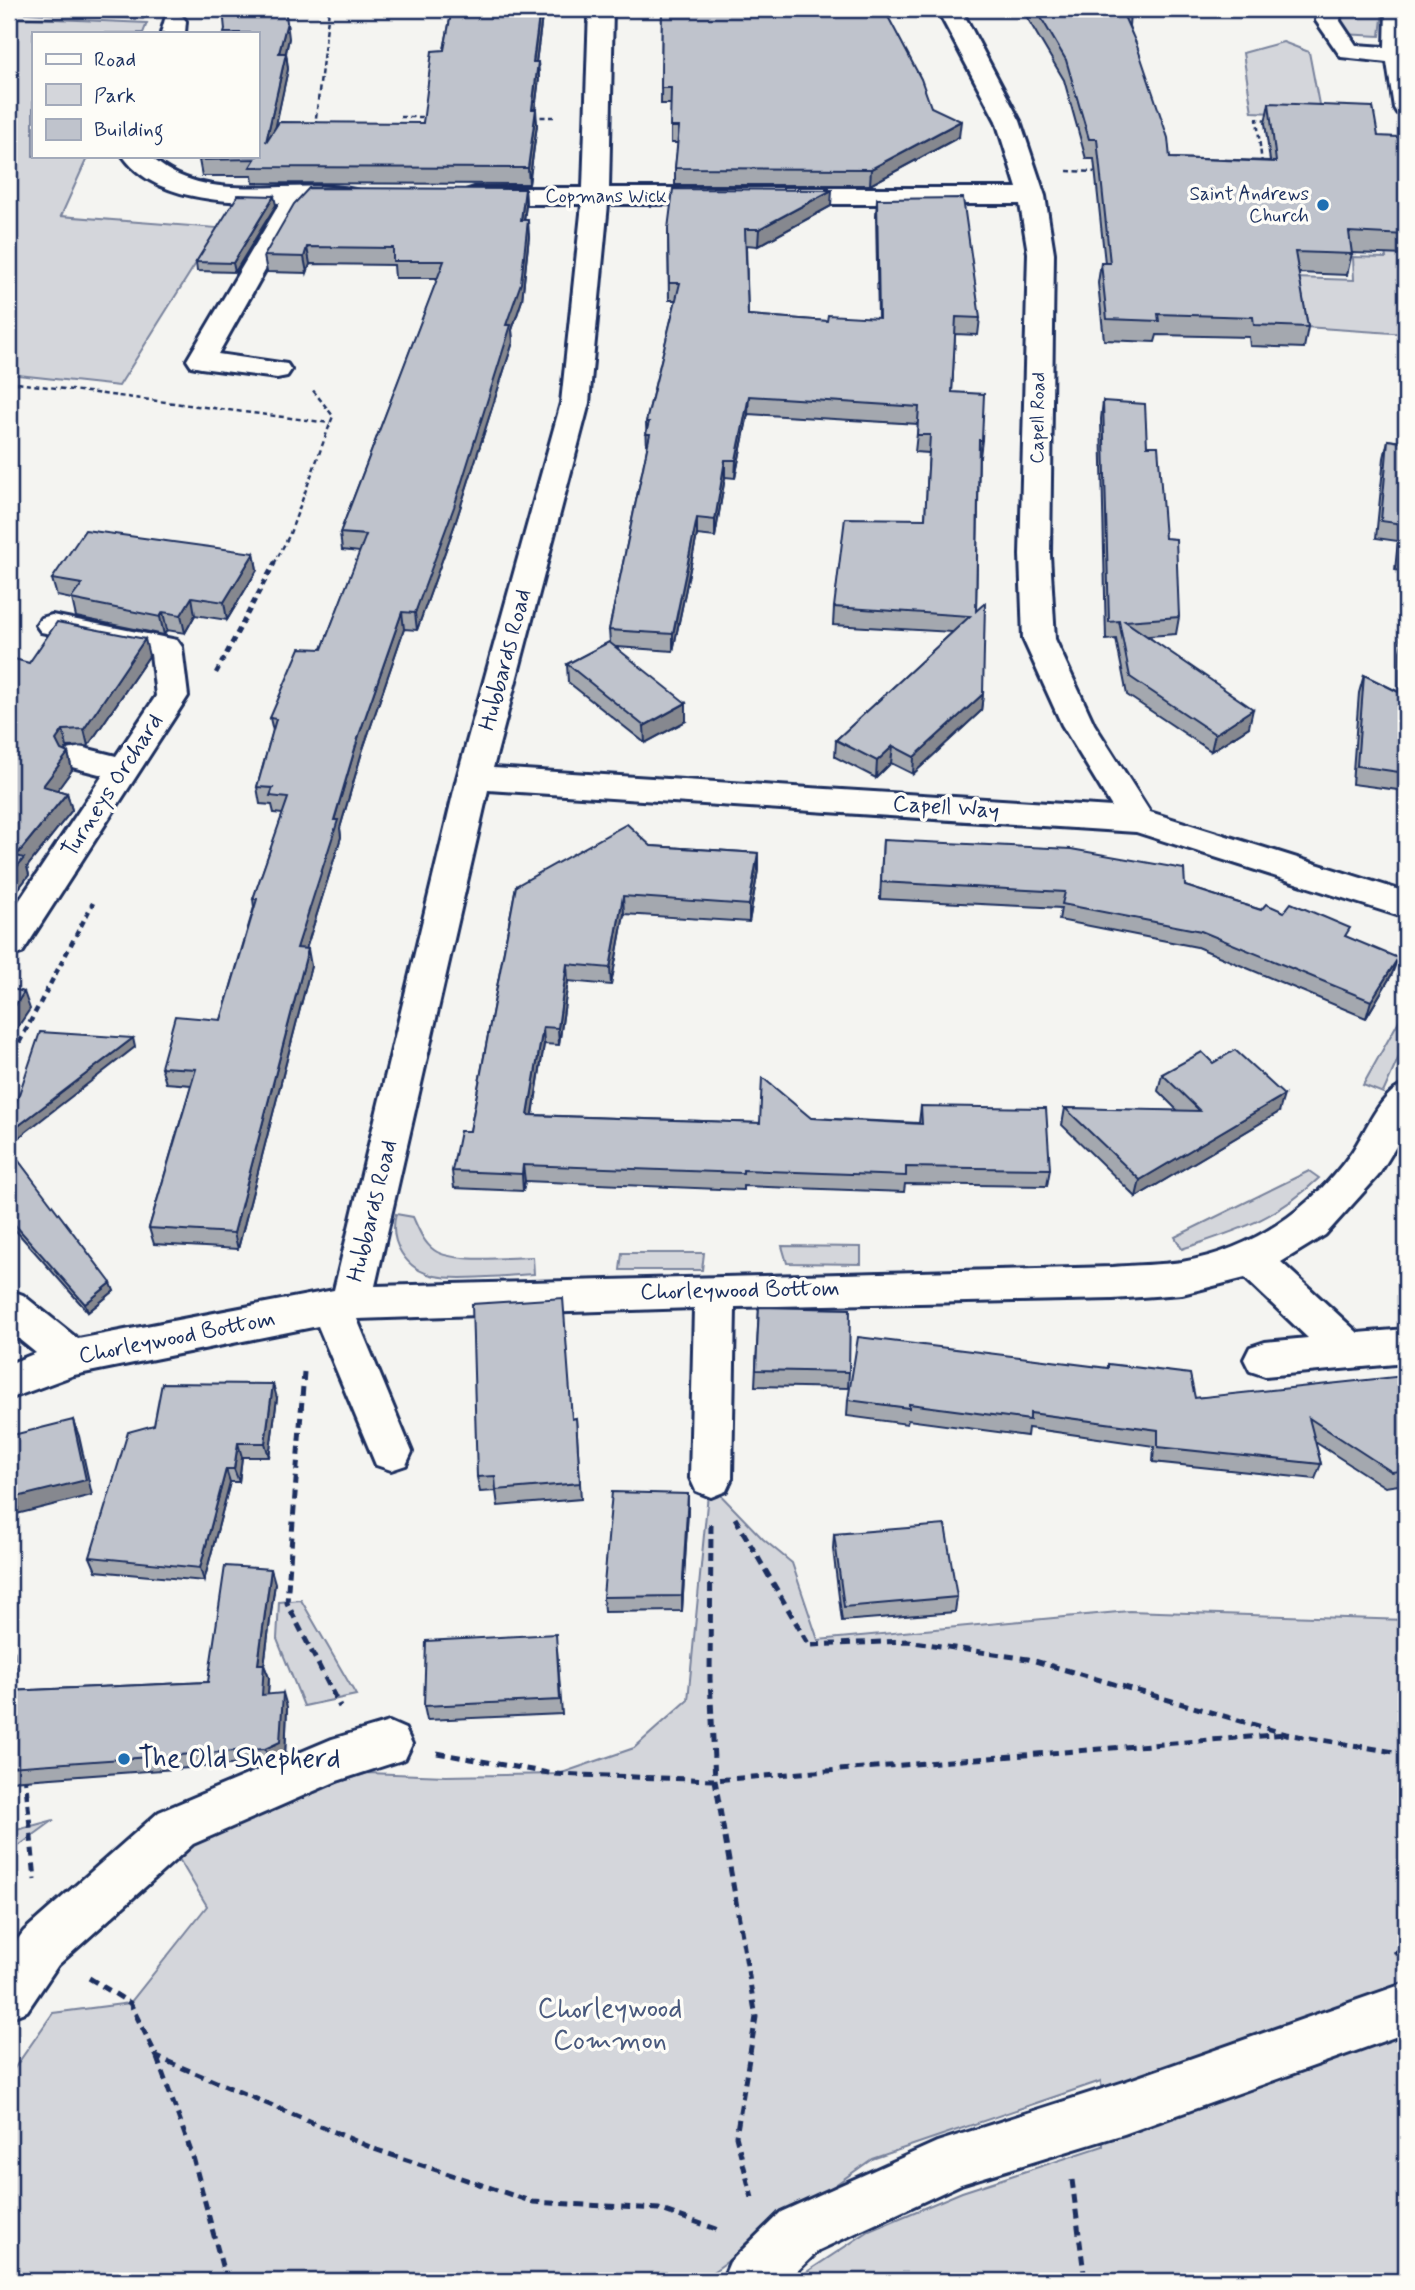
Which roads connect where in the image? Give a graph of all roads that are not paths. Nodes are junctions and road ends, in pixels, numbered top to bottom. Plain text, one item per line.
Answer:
1 (601, 9) edge
2 (949, 9) edge
3 (1329, 9) edge
4 (1398, 9) edge
5 (1398, 55) junction
6 (1406, 108) edge
7 (138, 158) edge
8 (1028, 183) junction
9 (596, 196) junction
10 (300, 197) junction
11 (381, 197) edge
12 (448, 197) edge
13 (277, 370) dead end
14 (52, 625) edge
15 (80, 758) dead end
16 (124, 769) junction
17 (474, 779) junction
18 (1138, 820) junction
19 (1406, 905) edge
20 (9, 944) edge
21 (1406, 1098) edge
22 (1252, 1260) junction
23 (715, 1291) junction
24 (9, 1307) edge
25 (330, 1307) junction
26 (1406, 1346) edge
27 (1349, 1351) junction
28 (71, 1358) junction
29 (1265, 1359) dead end
30 (9, 1382) edge
31 (391, 1452) dead end
32 (711, 1478) road end
33 (389, 1744) road end
34 (9, 1993) edge
35 (1406, 2008) edge
36 (756, 2267) edge

1 - 9 street, Hubbards Road
2 - 8 street, Capell Road
3 - 5 street
4 - 5 street
5 - 6 street
7 - 10 street
8 - 9 street, Copmans Wick
8 - 18 street, Capell Road
9 - 12 street, Copmans Wick
9 - 17 street, Hubbards Road
10 - 11 street
10 - 13 street
14 - 16 street, Turneys Orchard
15 - 16 street
16 - 20 street, Turneys Orchard
17 - 18 street, Capell Way
17 - 25 street, Hubbards Road
18 - 19 street, Capell Way
21 - 22 street, Chorleywood Bottom
22 - 23 street, Chorleywood Bottom
22 - 27 street
23 - 25 street, Chorleywood Bottom
23 - 32 street
24 - 28 street
25 - 28 street, Chorleywood Bottom
25 - 31 street
26 - 27 street
27 - 29 street
28 - 30 street, Chorleywood Bottom
33 - 34 street
35 - 36 street

